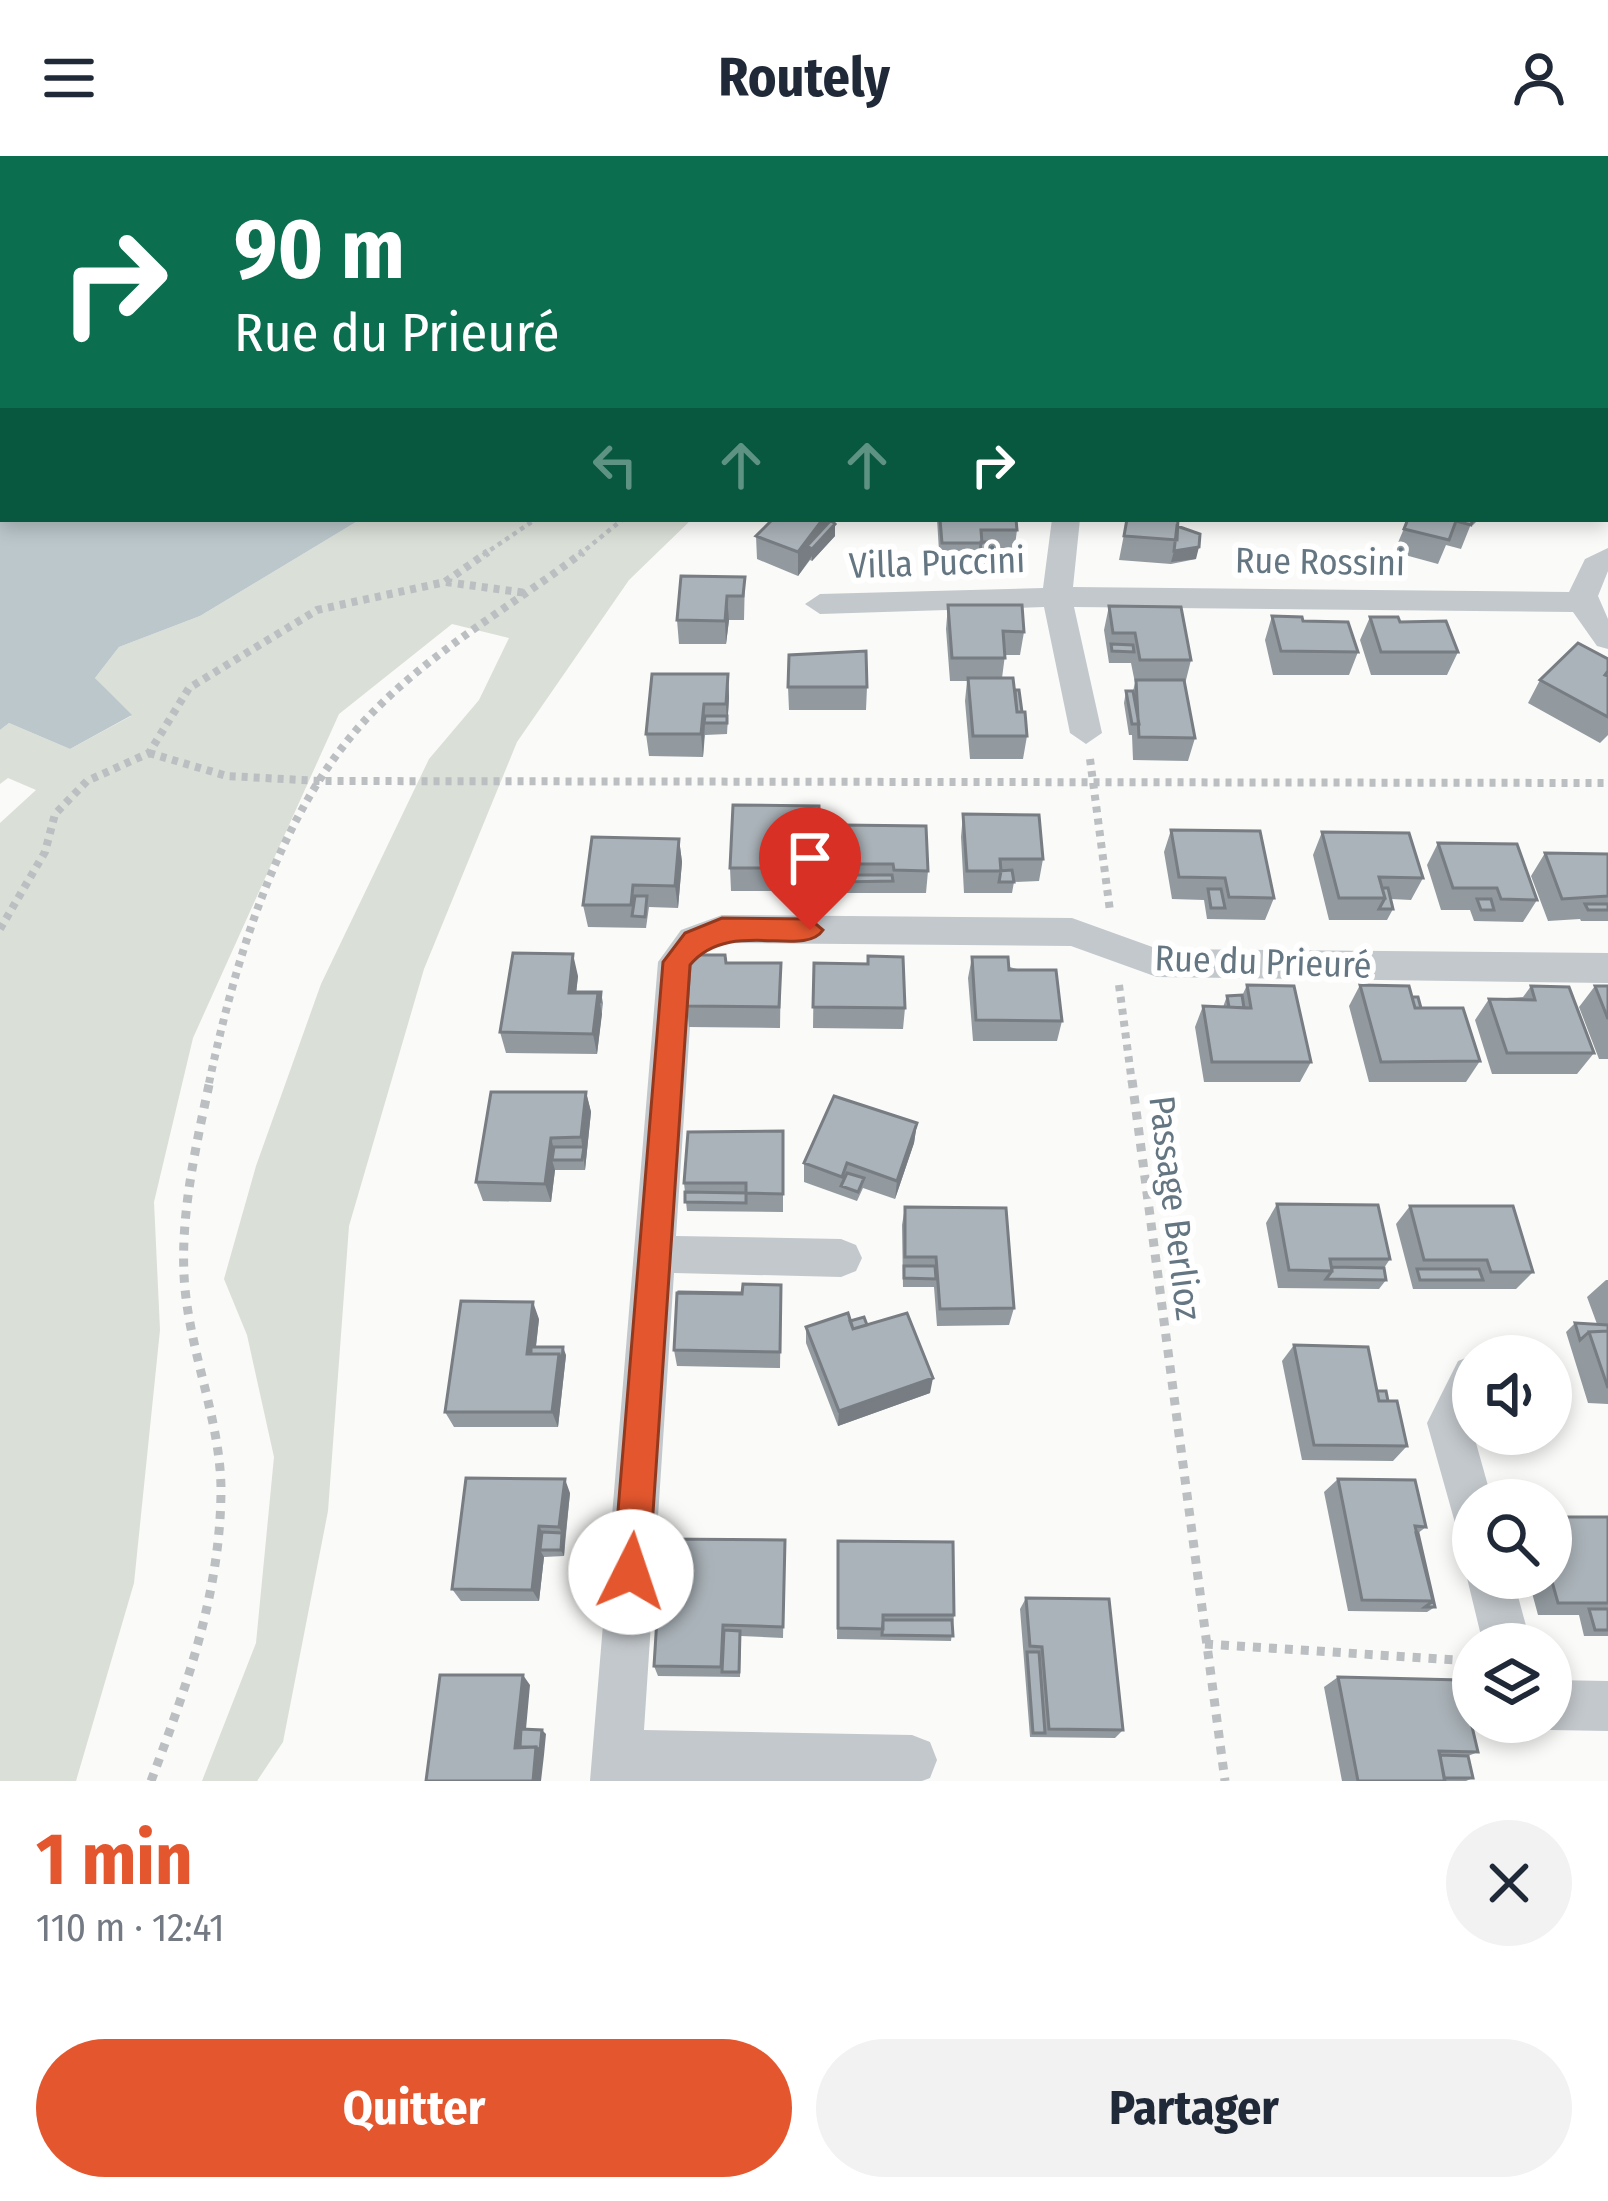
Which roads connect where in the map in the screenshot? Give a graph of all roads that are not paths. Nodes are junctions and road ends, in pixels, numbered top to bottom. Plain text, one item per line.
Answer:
1 (1066, 522) edge
2 (1608, 557) edge
3 (1057, 597) junction
4 (1582, 602) junction
5 (820, 604) dead end
6 (1608, 638) edge
7 (1086, 733) dead end
8 (1608, 968) edge
9 (654, 1255) junction
10 (841, 1258) dead end
11 (1572, 1705) edge
12 (1608, 1706) edge
13 (912, 1760) dead end
14 (616, 1767) edge

1 - 3 street
2 - 4 street
3 - 4 street, Rue Rossini
3 - 5 street, Villa Puccini
3 - 7 street
4 - 6 street
8 - 9 street, Rue du Prieuré
9 - 10 street
9 - 14 street, Rue du Prieuré
11 - 12 street
13 - 14 street

